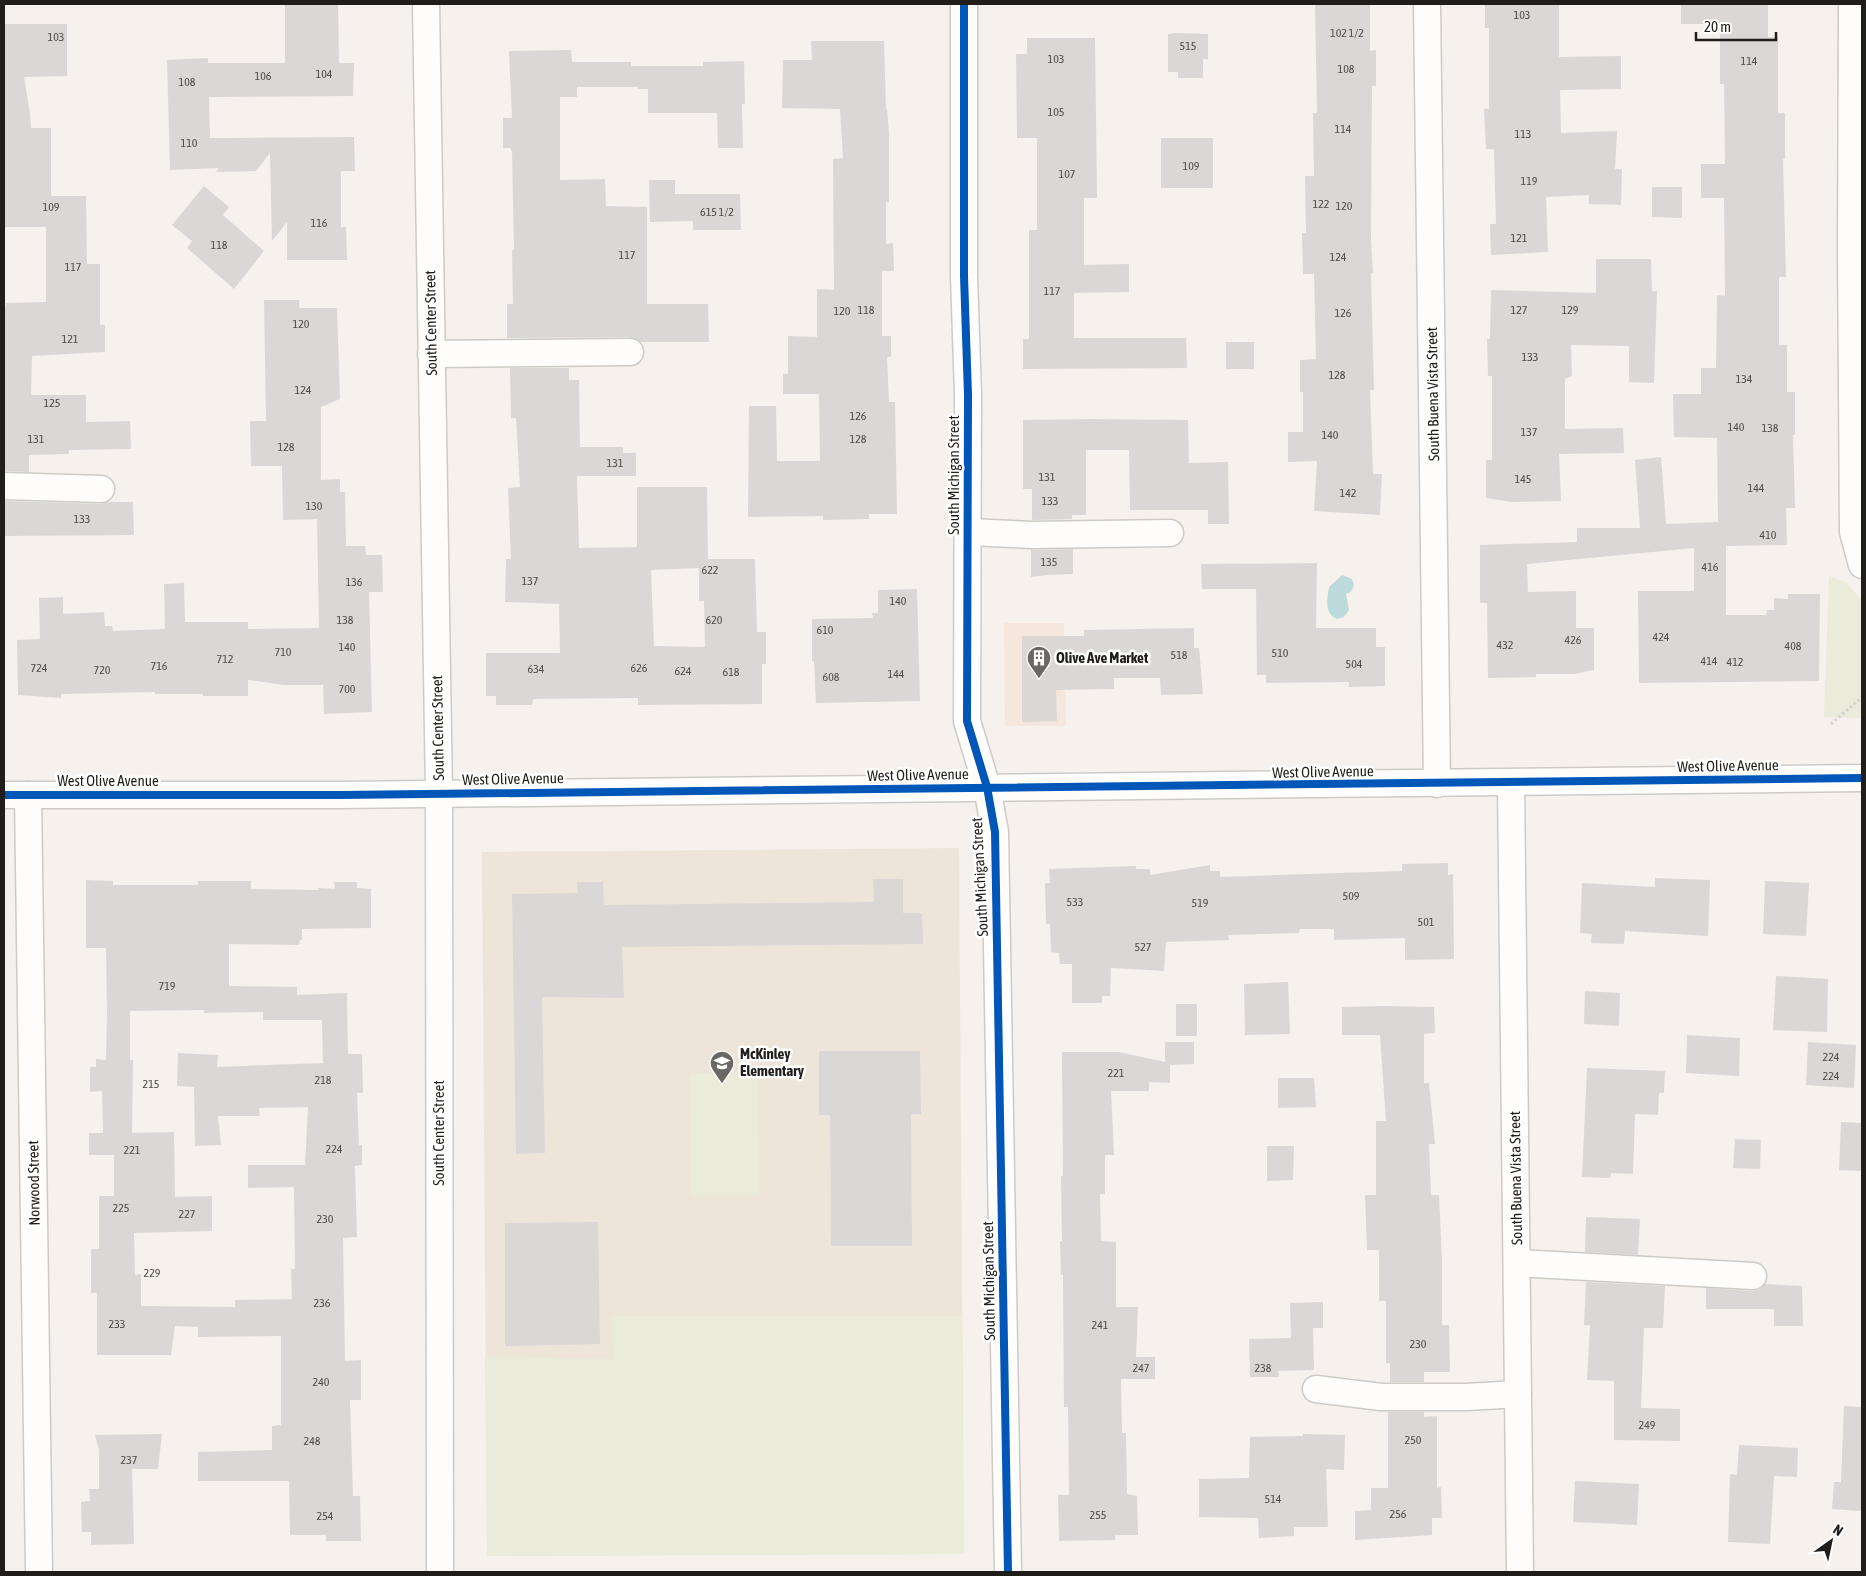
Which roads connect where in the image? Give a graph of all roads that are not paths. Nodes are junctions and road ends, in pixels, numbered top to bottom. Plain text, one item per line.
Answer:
1 (426, 4) edge
2 (964, 4) edge
3 (1427, 4) edge
4 (1852, 4) edge
5 (1857, 30) edge
6 (630, 352) dead end
7 (431, 354) junction
8 (4, 486) edge
9 (101, 489) dead end
10 (968, 532) junction
11 (1170, 533) dead end
12 (1862, 565) edge
13 (1862, 778) edge
14 (1511, 783) junction
15 (1437, 784) junction
16 (987, 787) junction
17 (439, 794) junction
18 (16, 795) edge
19 (1517, 1263) junction
20 (1753, 1276) dead end
21 (1316, 1389) dead end
22 (1518, 1394) junction
23 (40, 1572) edge
24 (440, 1572) edge
25 (1008, 1572) edge
26 (1520, 1572) edge

1 - 7 street, South Center Street
2 - 10 street, South Michigan Street
3 - 15 street, South Buena Vista Street
4 - 5 street
5 - 12 street
6 - 7 street
7 - 17 street, South Center Street
8 - 9 street
10 - 11 street
10 - 16 street, South Michigan Street
13 - 14 street, West Olive Avenue
14 - 15 street, West Olive Avenue
14 - 19 street, South Buena Vista Street
15 - 16 street, West Olive Avenue
16 - 17 street, West Olive Avenue
16 - 25 street, South Michigan Street
17 - 18 street, West Olive Avenue
17 - 24 street, South Center Street
18 - 23 street, Norwood Street
19 - 20 street
19 - 22 street, South Buena Vista Street
21 - 22 street
22 - 26 street, South Buena Vista Street

